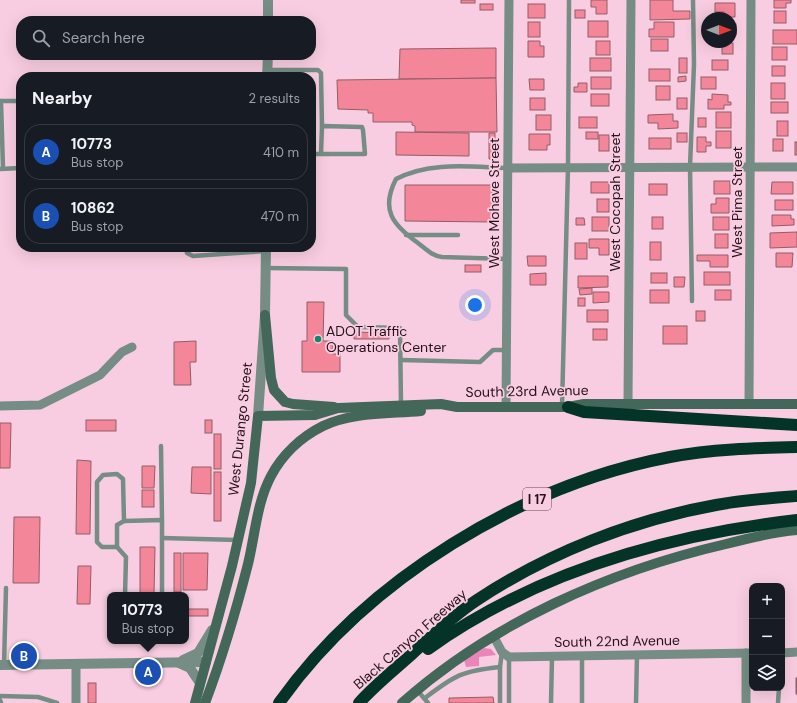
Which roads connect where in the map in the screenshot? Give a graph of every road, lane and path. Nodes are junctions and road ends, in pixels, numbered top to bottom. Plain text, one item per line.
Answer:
1 (268, 0) edge
2 (509, 0) edge
3 (569, 0) edge
4 (631, 0) edge
5 (693, 0) edge
6 (752, 0) edge
7 (268, 16) edge
8 (268, 60) edge
9 (267, 72) edge
10 (284, 72) edge
11 (1, 101) edge
12 (16, 101) edge
13 (322, 126) junction
14 (316, 154) edge
15 (321, 154) junction
16 (568, 167) junction
17 (690, 167) junction
18 (751, 167) junction
19 (797, 167) edge
20 (16, 168) edge
21 (508, 168) junction
22 (630, 168) junction
23 (2, 169) edge
24 (406, 234) junction
25 (458, 234) dead end
26 (187, 252) edge
27 (234, 252) edge
28 (266, 252) edge
29 (507, 259) junction
30 (266, 268) junction
31 (692, 301) dead end
32 (265, 315) junction
33 (132, 347) dead end
34 (506, 350) junction
35 (401, 360) junction
36 (628, 403) junction
37 (749, 404) junction
38 (797, 404) edge
39 (0, 406) edge
40 (401, 406) junction
41 (506, 406) junction
42 (457, 407) junction
43 (565, 407) junction
44 (338, 408) junction
45 (258, 416) junction
46 (797, 425) edge
47 (160, 446) dead end
48 (797, 447) edge
49 (797, 496) edge
50 (162, 520) junction
51 (797, 520) edge
52 (124, 521) junction
53 (797, 530) edge
54 (162, 538) junction
55 (238, 540) junction
56 (117, 547) junction
57 (6, 588) dead end
58 (125, 592) edge
59 (162, 592) edge
60 (3, 610) edge
61 (217, 619) junction
62 (494, 637) junction
63 (785, 652) edge
64 (797, 652) edge
65 (749, 653) edge
66 (506, 654) junction
67 (637, 655) junction
68 (582, 656) junction
69 (552, 657) junction
70 (177, 662) junction
71 (206, 662) junction
72 (76, 664) junction
73 (2, 665) edge
74 (500, 667) junction
75 (443, 670) junction
76 (451, 678) junction
77 (200, 683) junction
78 (373, 688) junction
79 (417, 690) junction
80 (779, 691) edge
81 (0, 696) edge
82 (0, 700) edge
83 (426, 701) edge
84 (2, 703) edge
85 (56, 703) edge
86 (76, 703) edge
87 (195, 703) edge
88 (205, 703) edge
89 (279, 703) edge
90 (358, 703) edge
91 (402, 703) edge
92 (500, 703) edge
93 (509, 703) edge
94 (552, 703) edge
95 (582, 703) edge
96 (636, 703) edge
97 (746, 703) edge
98 (778, 703) edge

1 - 7 street
2 - 21 street, West Mohave Street
3 - 16 lane
4 - 22 street, West Cocopah Street
5 - 17 lane
6 - 18 street, West Pima Street
8 - 9 street
10 - 13 lane
11 - 12 lane
11 - 23 lane
13 - 15 lane
13 - 15 lane
14 - 15 lane
16 - 21 street
16 - 22 street
16 - 43 lane
17 - 18 street
17 - 22 street
17 - 31 lane
18 - 19 street
18 - 37 street, West Pima Street
20 - 23 lane
21 - 24 lane
21 - 29 street, West Mohave Street
22 - 36 street, West Cocopah Street
24 - 25 lane
24 - 29 lane
26 - 27 lane
28 - 30 street, West Durango Street
29 - 34 street, West Mohave Street
30 - 32 street, West Durango Street
30 - 35 lane
32 - 44 main road
32 - 45 street, West Durango Street
33 - 39 street
34 - 35 lane
34 - 41 street, West Mohave Street
35 - 40 lane
36 - 37 main road, South 23rd Avenue
36 - 43 main road, South 23rd Avenue
37 - 38 main road, South 23rd Avenue
40 - 42 main road, South 23rd Avenue
40 - 44 main road, South 23rd Avenue
41 - 42 main road, South 23rd Avenue
41 - 43 main road, South 23rd Avenue
42 - 88 main road
43 - 46 highway
44 - 45 main road, South 23rd Avenue
45 - 55 main road, West Durango Street
47 - 50 lane
48 - 89 highway, I 17
49 - 78 highway, Black Canyon Freeway
50 - 52 lane
50 - 54 lane
51 - 78 highway
52 - 56 lane
52 - 56 lane
53 - 62 main road
54 - 55 lane
54 - 59 lane
55 - 61 main road, West Durango Street
56 - 58 lane
57 - 60 lane
60 - 73 lane
61 - 70 street
61 - 71 main road, West Durango Street
62 - 66 street
62 - 75 main road
63 - 64 street
65 - 67 street, South 22nd Avenue
65 - 97 street
66 - 69 street, South 22nd Avenue
66 - 74 lane
66 - 93 lane
67 - 68 street, South 22nd Avenue
67 - 96 lane
68 - 69 street, South 22nd Avenue
68 - 95 lane
69 - 94 lane
70 - 71 street
70 - 72 street
70 - 77 street
71 - 77 main road, West Durango Street
72 - 73 street
72 - 86 street
74 - 76 lane
74 - 92 lane
75 - 76 lane
75 - 79 main road
76 - 83 lane
77 - 87 main road, West Durango Street
78 - 90 highway, Black Canyon Freeway
79 - 83 lane
79 - 91 main road
80 - 98 lane
81 - 85 lane
82 - 84 lane

